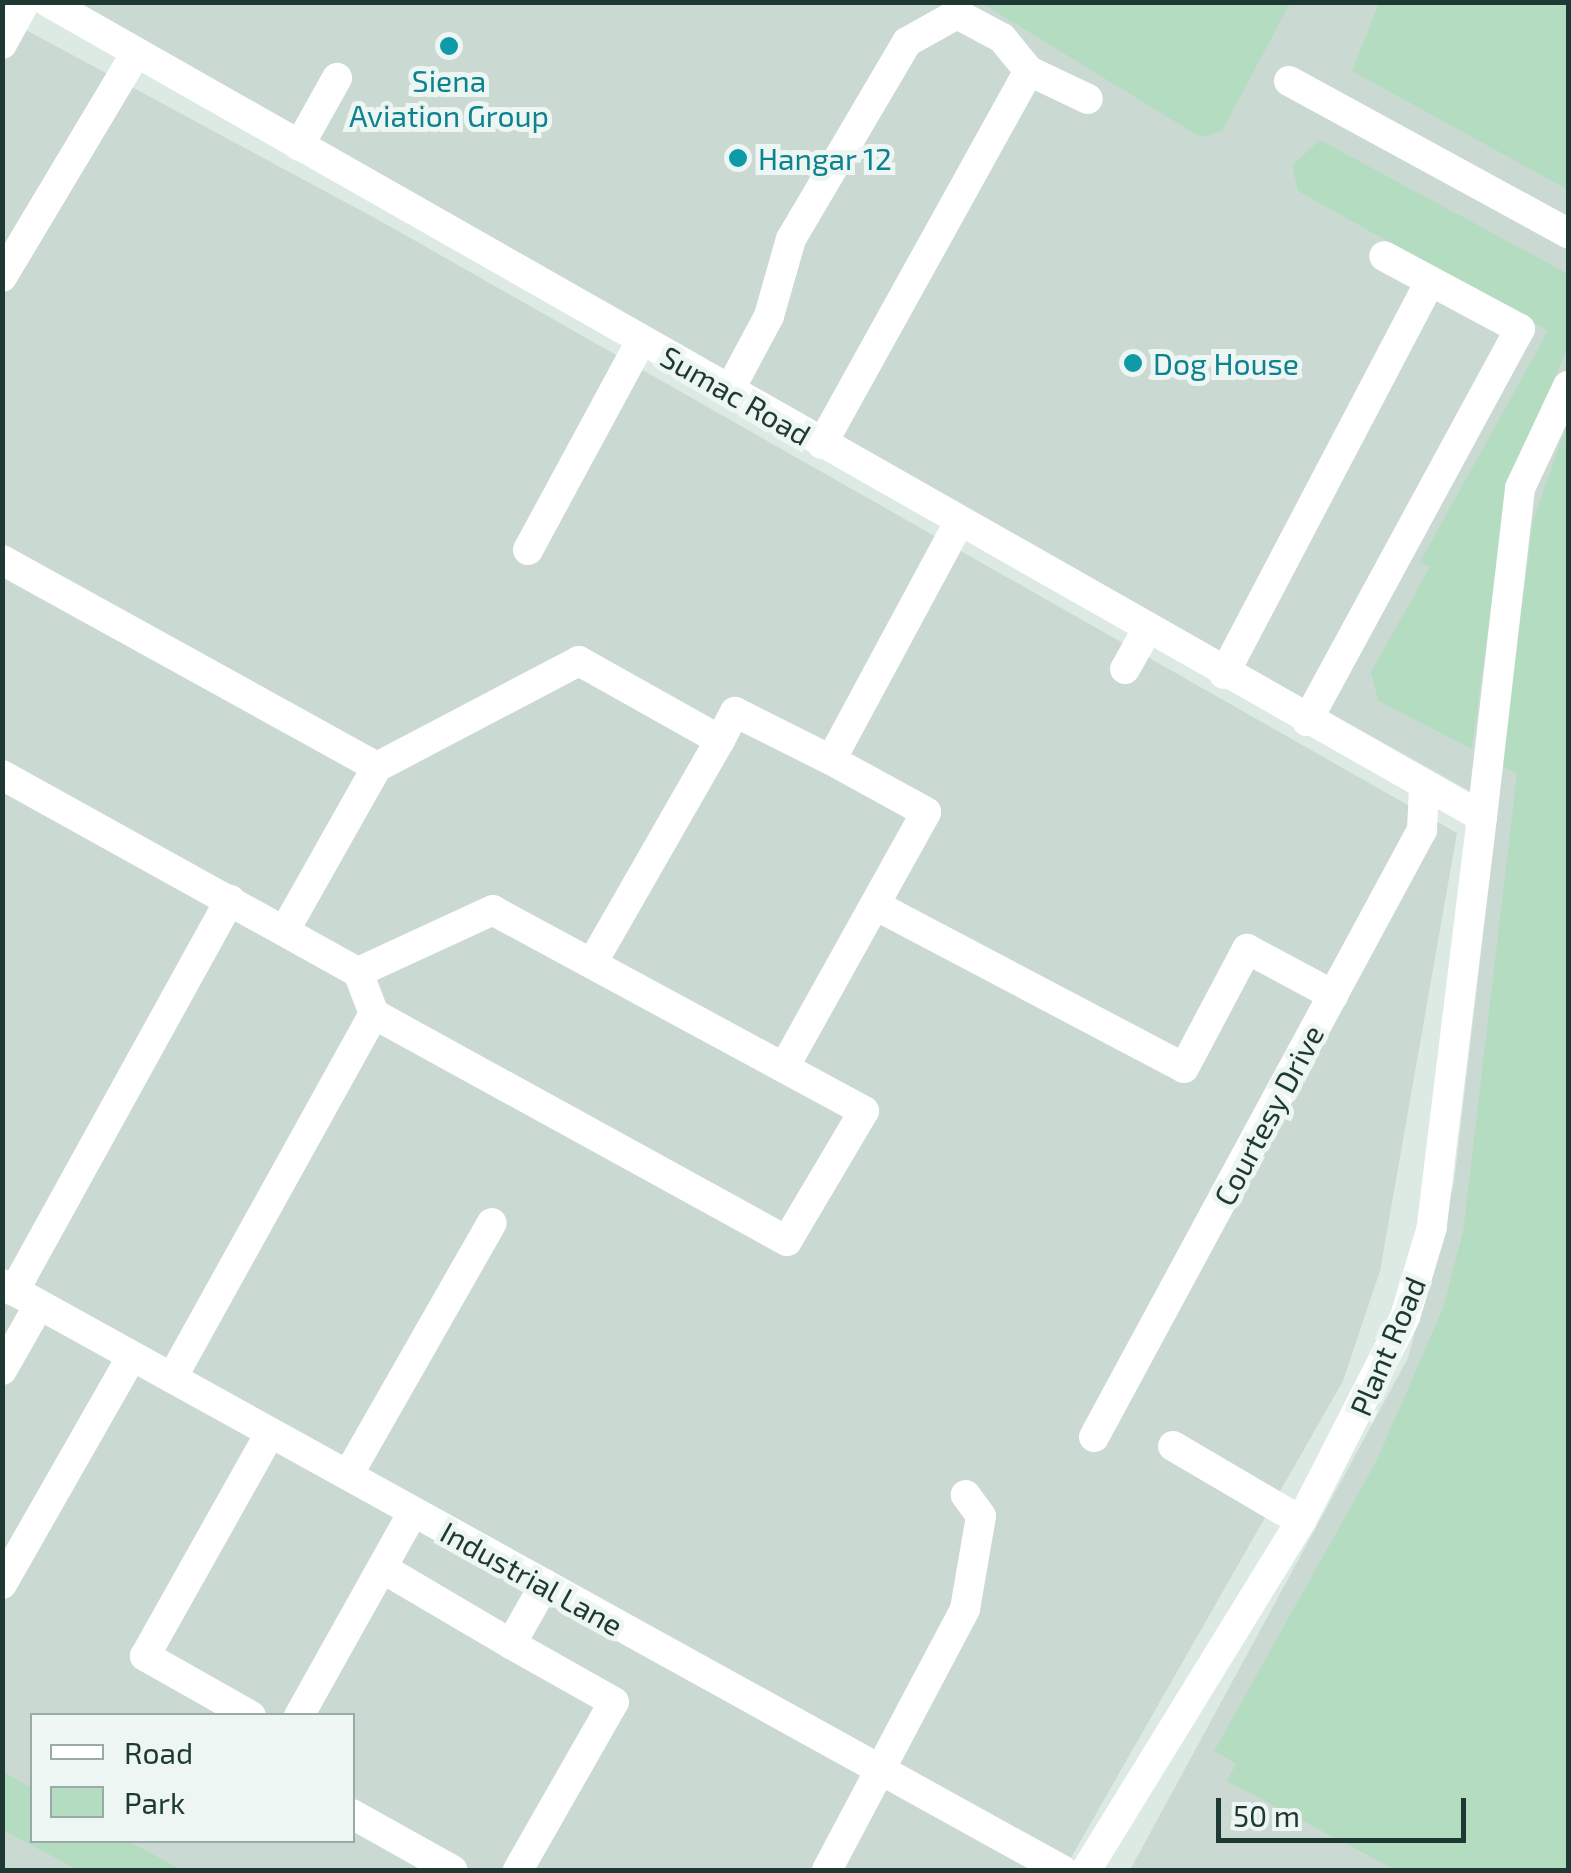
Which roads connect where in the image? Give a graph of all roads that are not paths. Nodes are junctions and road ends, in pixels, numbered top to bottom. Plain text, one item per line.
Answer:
1 (25, 2) edge
2 (48, 2) edge
3 (2, 44) edge
4 (136, 53) junction
5 (1029, 71) junction
6 (337, 78) dead end
7 (1289, 81) dead end
8 (1088, 100) dead end
9 (299, 146) junction
10 (1568, 233) edge
11 (1384, 256) dead end
12 (2, 277) edge
13 (1430, 282) junction
14 (641, 341) junction
15 (1568, 386) edge
16 (729, 391) junction
17 (822, 444) junction
18 (959, 522) junction
19 (528, 550) dead end
20 (2, 560) edge
21 (1147, 630) junction
22 (1126, 669) dead end
23 (1224, 674) junction
24 (1308, 722) junction
25 (720, 740) junction
26 (831, 760) junction
27 (376, 767) junction
28 (2, 775) edge
29 (1424, 788) junction
30 (1482, 817) junction
31 (230, 900) junction
32 (875, 905) junction
33 (285, 930) junction
34 (594, 960) junction
35 (358, 972) junction
36 (1333, 995) junction
37 (374, 1014) junction
38 (786, 1064) junction
39 (492, 1223) dead end
40 (19, 1293) edge
41 (132, 1356) junction
42 (2, 1370) edge
43 (172, 1378) junction
44 (270, 1432) junction
45 (1094, 1437) dead end
46 (1173, 1446) dead end
47 (348, 1475) junction
48 (966, 1495) dead end
49 (413, 1512) junction
50 (1301, 1521) junction
51 (382, 1568) junction
52 (2, 1584) edge
53 (545, 1584) junction
54 (511, 1644) junction
55 (246, 1713) edge
56 (301, 1713) edge
57 (882, 1771) junction
58 (355, 1816) edge
59 (452, 1870) edge
60 (518, 1870) edge
61 (827, 1870) edge
62 (1062, 1870) edge
63 (1086, 1870) edge

1 - 3 street
2 - 4 street, Sumac Road
4 - 9 street, Sumac Road
4 - 12 street
5 - 8 street
5 - 16 street
5 - 17 street
6 - 9 street
7 - 10 street
9 - 14 street, Sumac Road
11 - 13 street
13 - 23 street
13 - 24 street
14 - 16 street, Sumac Road
14 - 19 street
15 - 30 street, Plant Road
16 - 17 street, Sumac Road
17 - 18 street, Sumac Road
18 - 21 street, Sumac Road
18 - 26 street
20 - 27 street
21 - 22 street
21 - 23 street, Sumac Road
23 - 24 street, Sumac Road
24 - 29 street, Sumac Road
25 - 26 street
25 - 27 street
25 - 34 street
26 - 32 street
27 - 33 street
28 - 31 street
29 - 30 street
29 - 36 street, Courtesy Drive
30 - 50 street, Plant Road
31 - 33 street
31 - 40 street
32 - 36 street
32 - 38 street
33 - 35 street
34 - 35 street
34 - 38 street
35 - 37 street
36 - 45 street, Courtesy Drive
37 - 38 street
37 - 43 street
39 - 47 street
40 - 41 street, Industrial Lane
40 - 42 street
41 - 43 street, Industrial Lane
41 - 52 street
43 - 44 street, Industrial Lane
44 - 47 street, Industrial Lane
44 - 55 street
46 - 50 street
47 - 49 street, Industrial Lane
48 - 57 street
49 - 51 street
49 - 53 street, Industrial Lane
50 - 63 street, Plant Road
51 - 54 street
51 - 56 street
53 - 54 street
53 - 57 street, Industrial Lane
54 - 60 street
57 - 61 street
57 - 62 street, Industrial Lane
58 - 59 street

